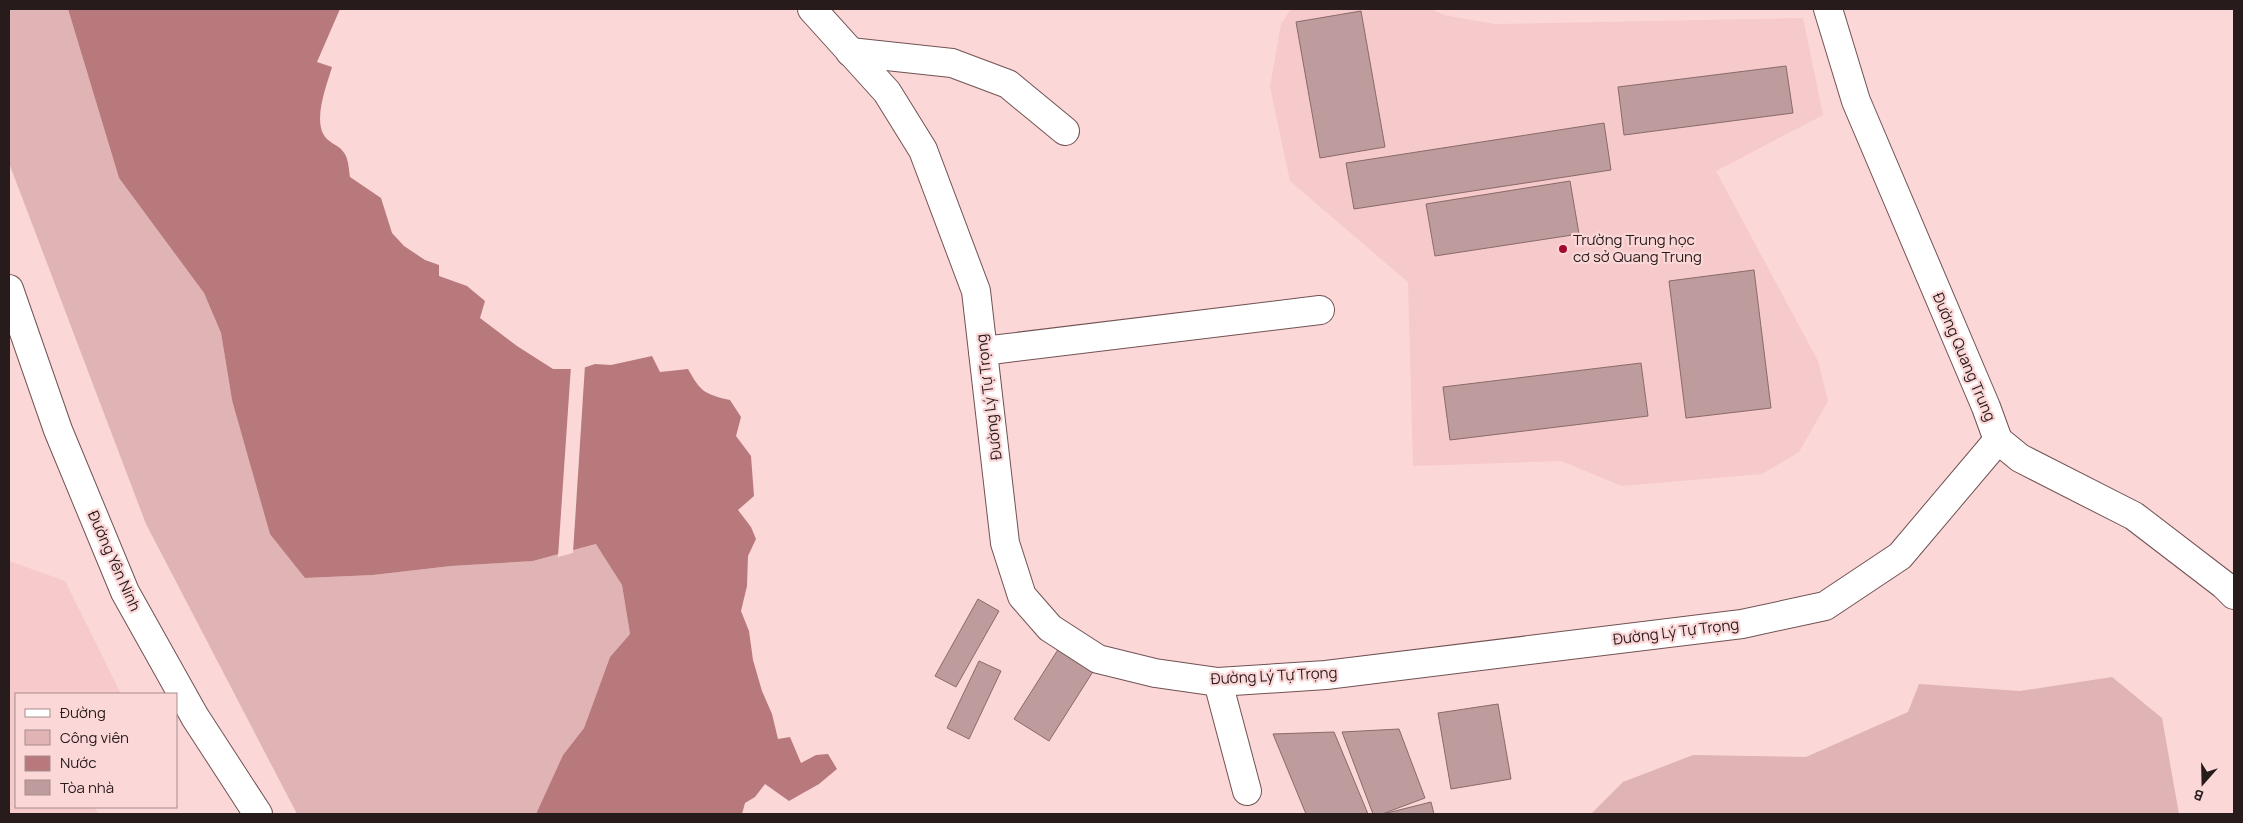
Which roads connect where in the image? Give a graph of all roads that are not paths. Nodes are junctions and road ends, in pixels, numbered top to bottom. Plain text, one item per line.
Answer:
1 (812, 9) edge
2 (1828, 9) edge
3 (850, 52) junction
4 (1065, 131) dead end
5 (9, 289) edge
6 (1320, 310) dead end
7 (983, 351) junction
8 (1998, 440) junction
9 (2231, 584) edge
10 (1218, 682) junction
11 (1247, 791) dead end
12 (258, 814) edge

1 - 3 street, Đường Lý Tự Trọng
2 - 8 street, Đường Quang Trung
3 - 4 street
3 - 7 street, Đường Lý Tự Trọng
5 - 12 street, Đường Yên Ninh
6 - 7 street
7 - 10 street, Đường Lý Tự Trọng
8 - 9 street, Đường Quang Trung
8 - 10 street, Đường Lý Tự Trọng
10 - 11 street

